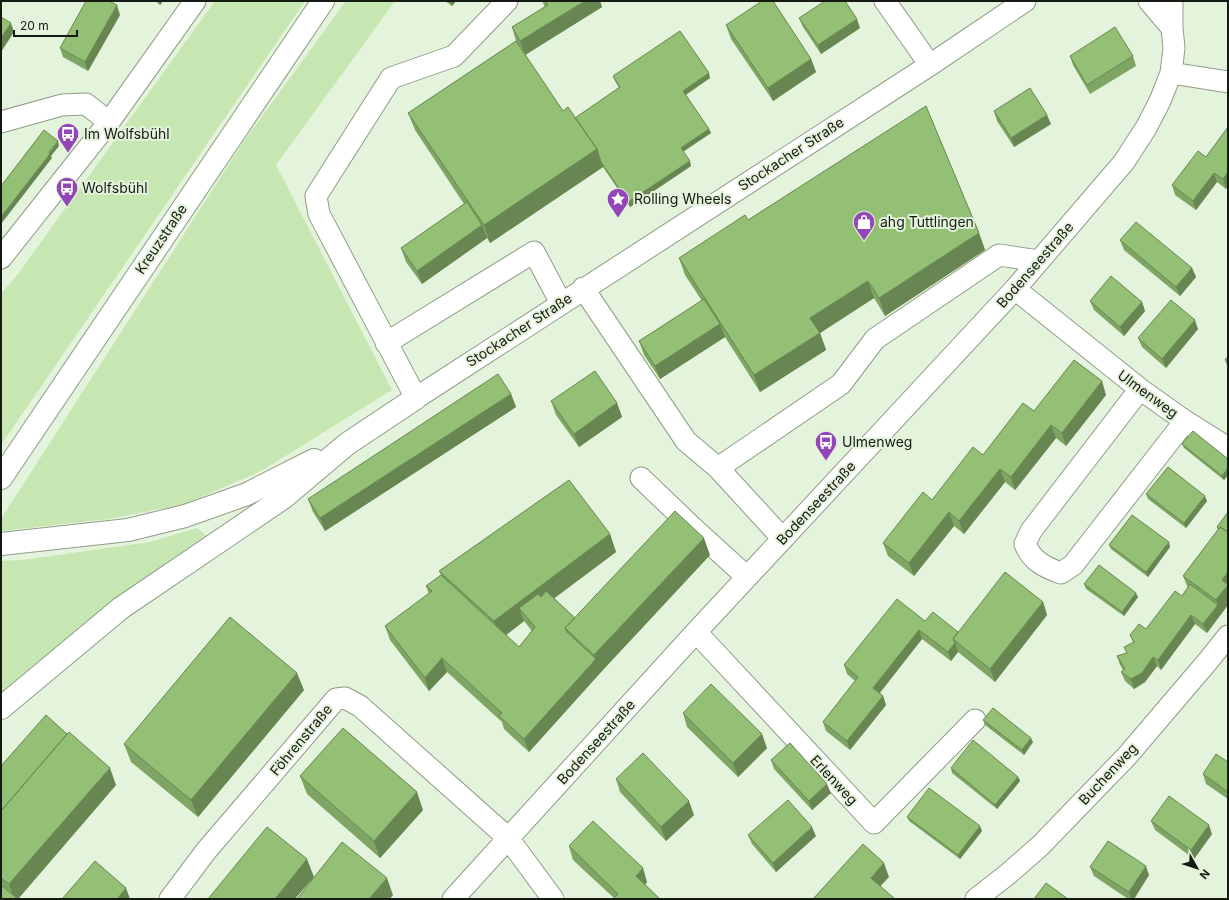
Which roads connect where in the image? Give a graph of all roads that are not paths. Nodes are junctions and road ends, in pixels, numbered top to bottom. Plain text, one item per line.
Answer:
1 (195, 1) edge
2 (323, 1) edge
3 (507, 1) edge
4 (885, 1) edge
5 (1025, 1) edge
6 (1149, 1) edge
7 (1172, 1) edge
8 (1172, 28) junction
9 (930, 65) junction
10 (1171, 73) junction
11 (1228, 82) edge
12 (1, 122) edge
13 (109, 122) junction
14 (1, 258) edge
15 (1039, 261) junction
16 (583, 288) junction
17 (1015, 290) junction
18 (561, 303) junction
19 (386, 343) junction
20 (1140, 390) junction
21 (416, 398) junction
22 (1185, 421) junction
23 (347, 444) junction
24 (1228, 448) edge
25 (718, 468) junction
26 (3, 475) edge
27 (641, 478) dead end
28 (782, 539) junction
29 (1, 544) edge
30 (747, 577) junction
31 (696, 632) junction
32 (1228, 636) edge
33 (1, 708) edge
34 (975, 720) dead end
35 (508, 838) junction
36 (170, 899) edge
37 (452, 899) edge
38 (553, 899) edge
39 (976, 899) edge

1 - 13 street
2 - 26 main road, Kreuzstraße
3 - 19 street
4 - 9 street
5 - 9 street, Stockacher Straße
6 - 8 street
7 - 8 street, Bodenseestraße
8 - 10 street, Bodenseestraße
9 - 16 street, Stockacher Straße
10 - 11 street
10 - 15 street, Bodenseestraße
12 - 13 street
13 - 14 street
15 - 17 street, Bodenseestraße
15 - 25 street
16 - 18 street, Stockacher Straße
16 - 25 street
17 - 20 street, Ulmenweg
17 - 28 street, Bodenseestraße
18 - 19 street
18 - 21 street, Stockacher Straße
19 - 21 street
20 - 22 street, Ulmenweg
20 - 22 street
21 - 23 main road
22 - 24 street, Ulmenweg
23 - 29 main road
23 - 33 main road
25 - 28 street
27 - 30 street
28 - 30 street, Bodenseestraße
30 - 31 street, Bodenseestraße
31 - 34 street, Erlenweg
31 - 35 street, Bodenseestraße
32 - 39 street, Buchenweg
35 - 36 street, Föhrenstraße
35 - 37 street, Bodenseestraße
35 - 38 street, Föhrenstraße

